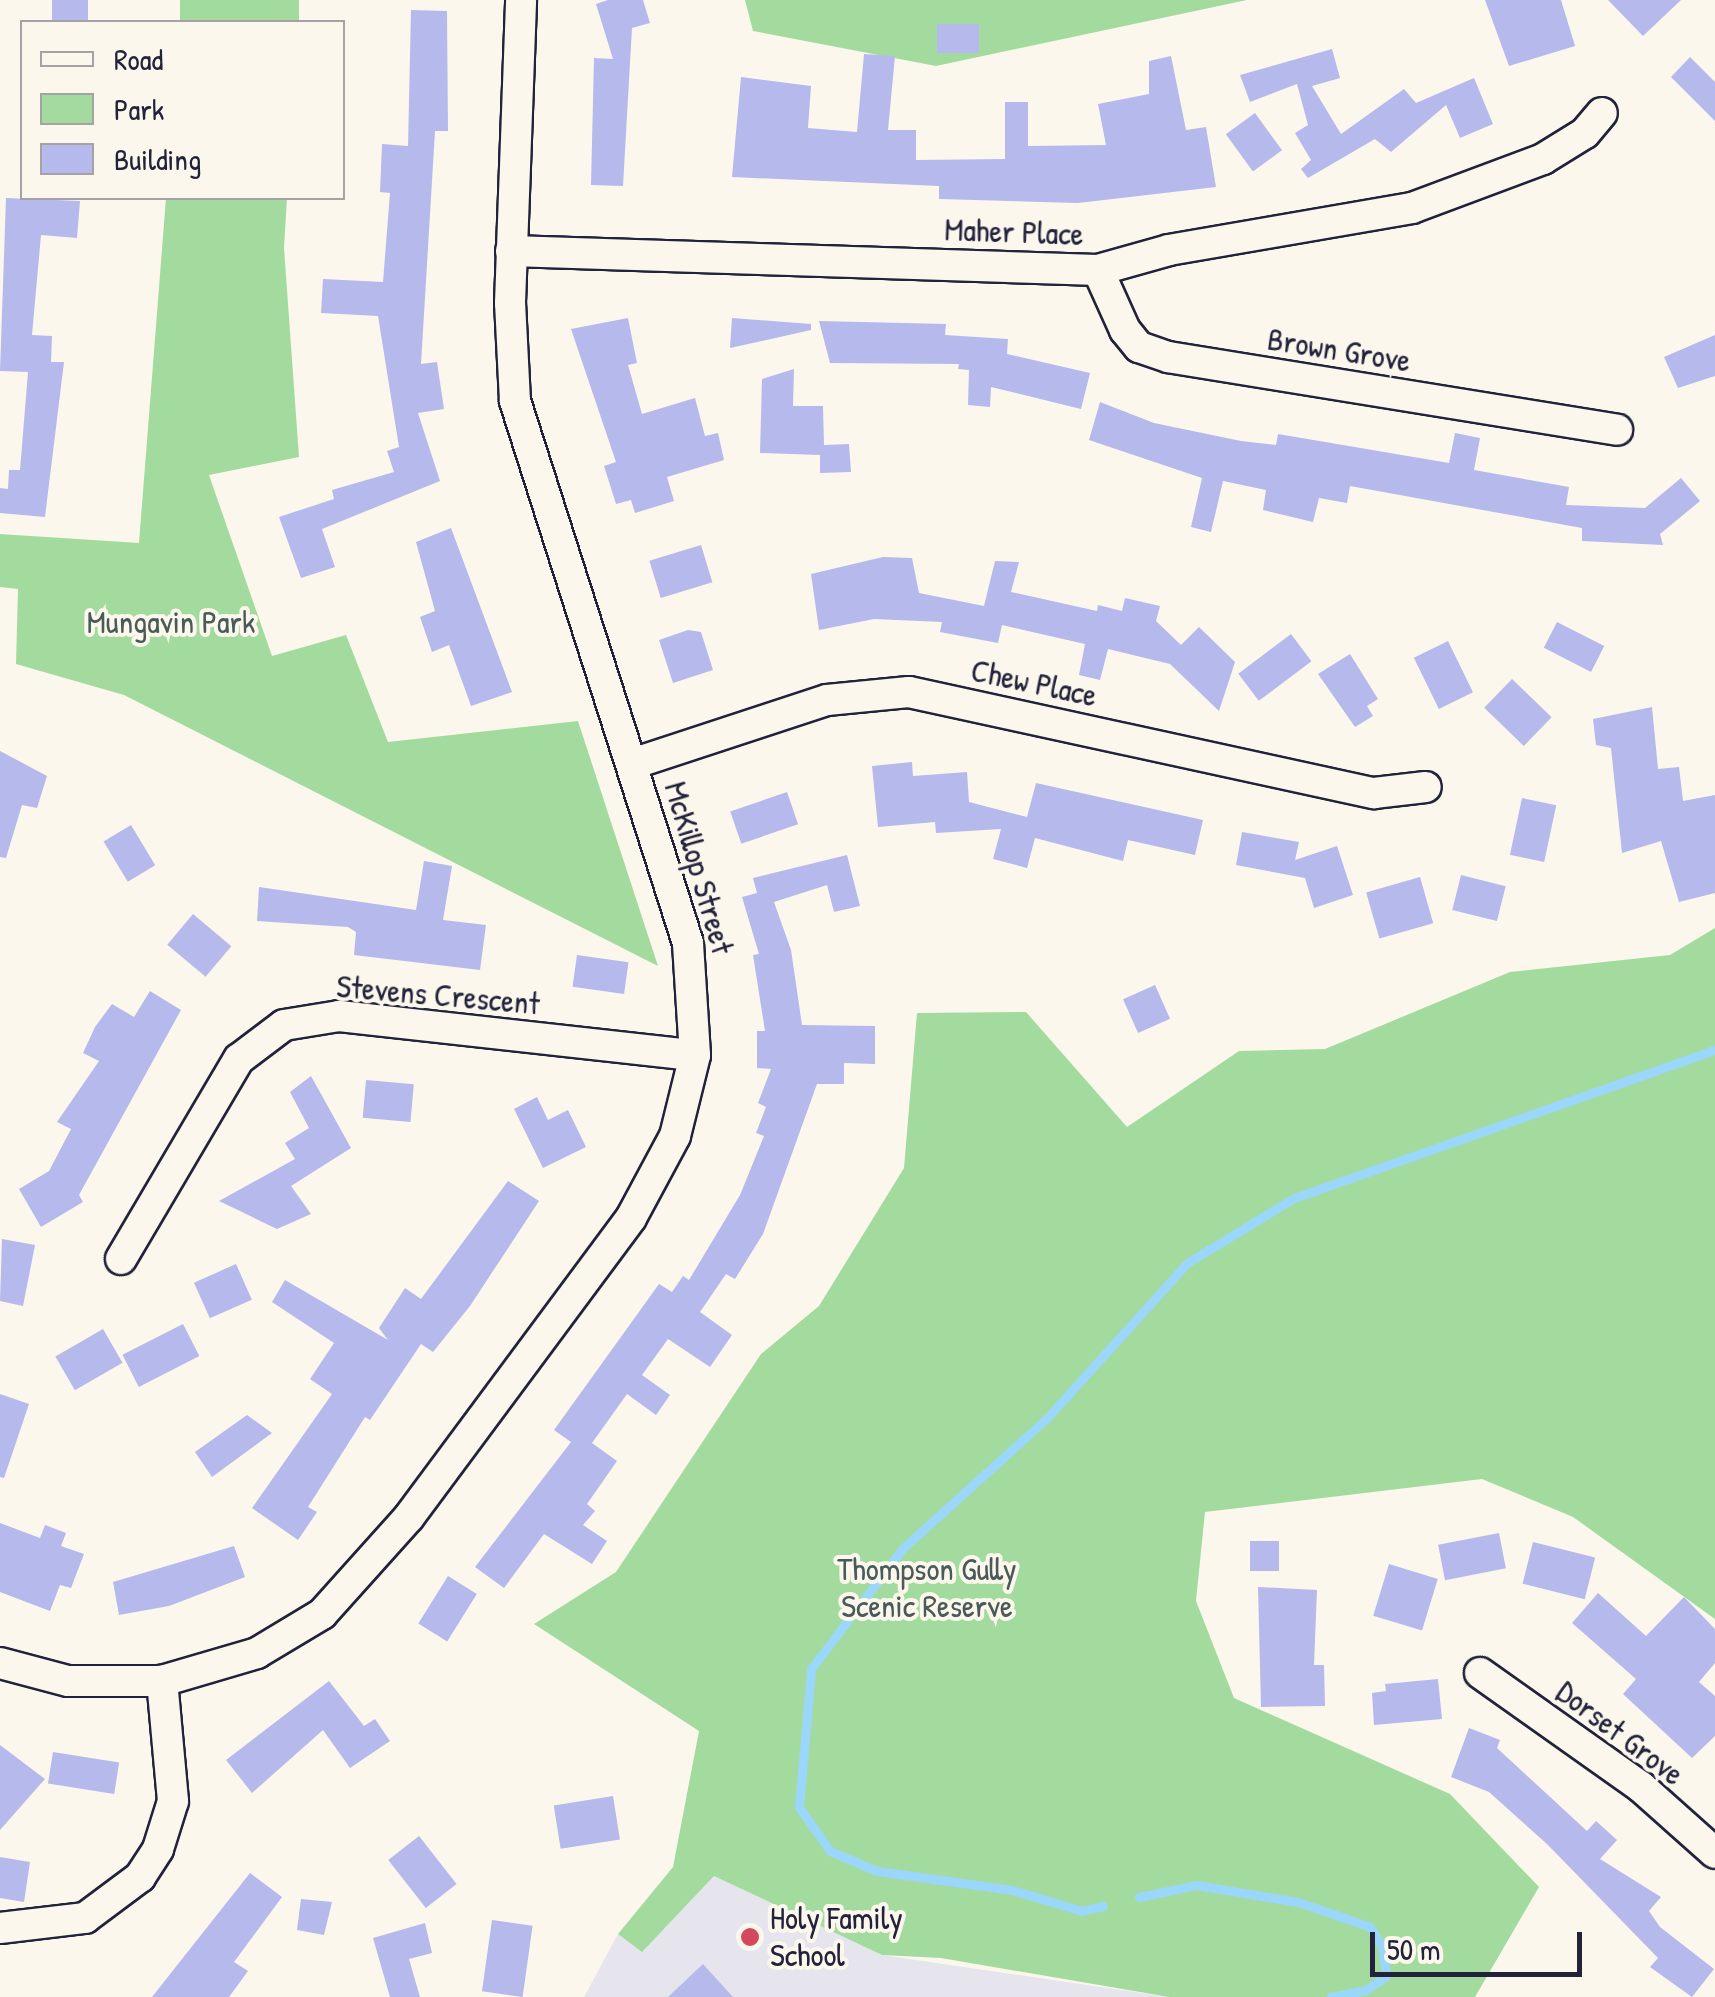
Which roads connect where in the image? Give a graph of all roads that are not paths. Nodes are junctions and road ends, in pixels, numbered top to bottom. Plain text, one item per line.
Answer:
1 (521, 0) edge
2 (1602, 113) dead end
3 (511, 250) junction
4 (1098, 270) junction
5 (1616, 430) dead end
6 (632, 764) junction
7 (1426, 787) dead end
8 (695, 1055) junction
9 (120, 1259) dead end
10 (0, 1664) edge
11 (1480, 1673) dead end
12 (162, 1680) junction
13 (1715, 1853) edge
14 (0, 1928) edge

1 - 3 street, McKillop Street
2 - 4 street, Maher Place
3 - 4 street, Maher Place
3 - 6 street, McKillop Street
4 - 5 street, Brown Grove
6 - 7 street, Chew Place
6 - 8 street, McKillop Street
8 - 9 street, Stevens Crescent
8 - 12 street, McKillop Street
10 - 12 street, McKillop Street
11 - 13 street, Dorset Grove
12 - 14 street

